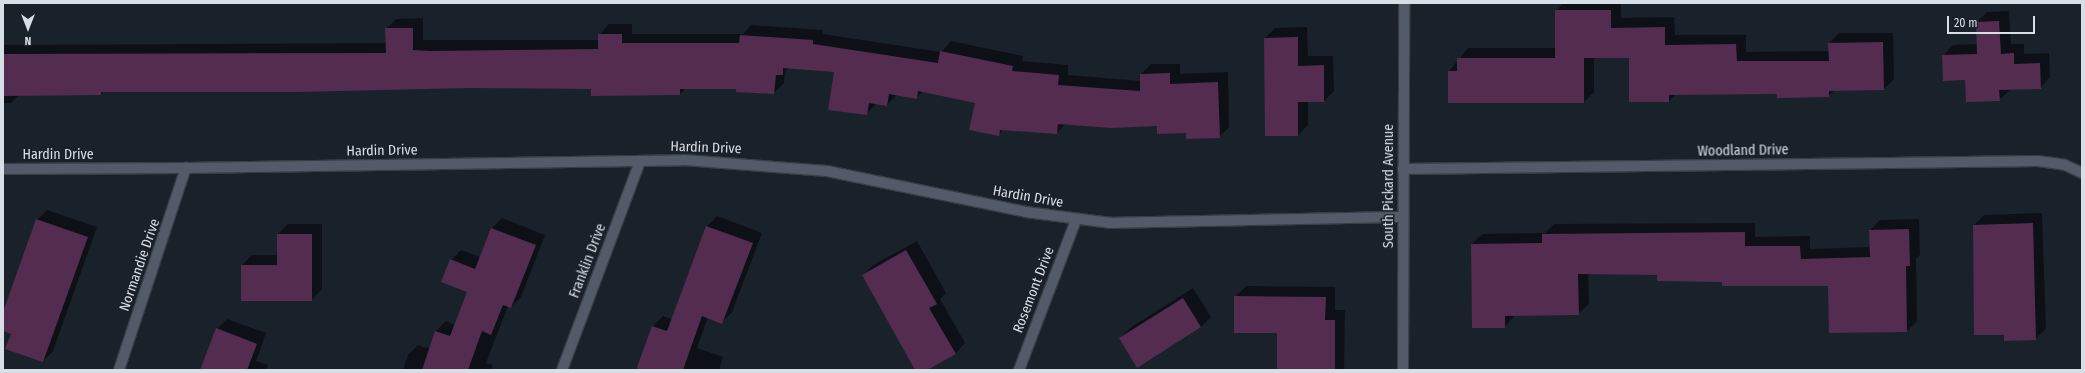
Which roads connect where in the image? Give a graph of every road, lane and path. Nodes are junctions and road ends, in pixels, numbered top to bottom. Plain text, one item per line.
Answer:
1 (1404, 3) edge
2 (640, 161) junction
3 (186, 168) junction
4 (3, 169) edge
5 (1403, 169) junction
6 (2082, 174) edge
7 (1403, 217) junction
8 (1076, 220) junction
9 (119, 370) edge
10 (562, 370) edge
11 (1019, 370) edge
12 (1403, 370) edge

1 - 5 street, South Pickard Avenue
2 - 3 street, Hardin Drive
2 - 8 street, Hardin Drive
2 - 10 street, Franklin Drive
3 - 4 street, Hardin Drive
3 - 9 street, Normandie Drive
5 - 6 street, Woodland Drive
5 - 7 street, South Pickard Avenue
7 - 8 street, Hardin Drive
7 - 12 street, South Pickard Avenue
8 - 11 street, Rosemont Drive

